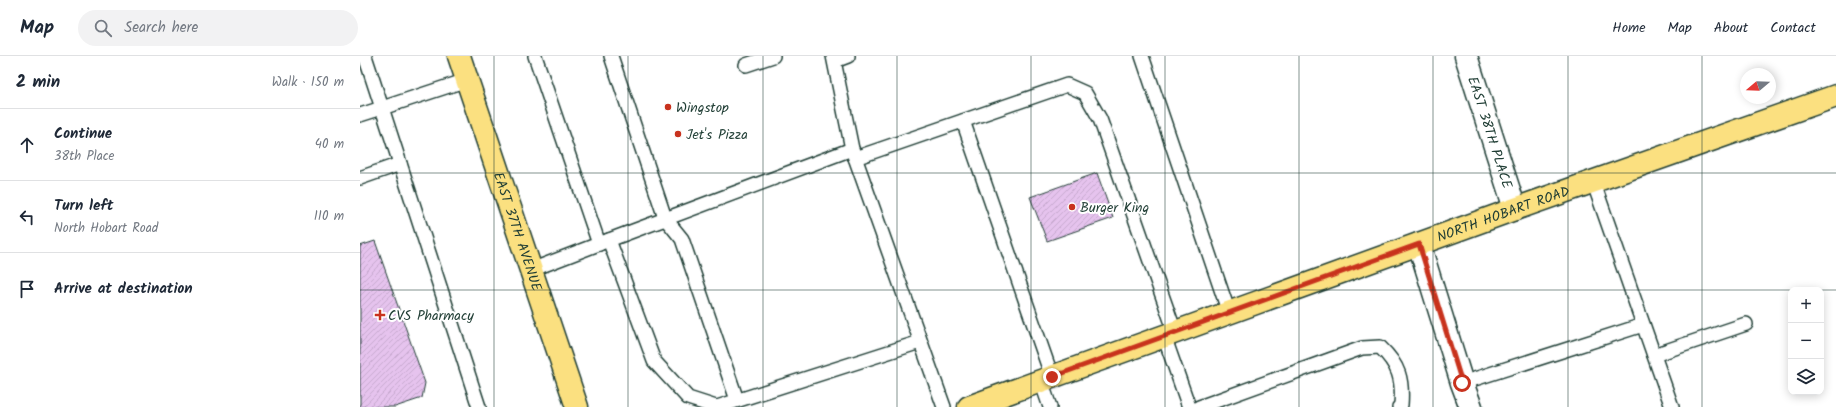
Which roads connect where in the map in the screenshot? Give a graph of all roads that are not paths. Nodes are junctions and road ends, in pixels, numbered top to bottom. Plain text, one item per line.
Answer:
1 (365, 56) edge
2 (459, 56) edge
3 (535, 56) edge
4 (611, 56) edge
5 (773, 56) edge
6 (848, 56) edge
7 (1142, 56) edge
8 (1466, 56) edge
9 (834, 58) edge
10 (746, 65) dead end
11 (467, 80) junction
12 (1836, 96) edge
13 (382, 108) junction
14 (360, 115) edge
15 (963, 121) junction
16 (854, 154) junction
17 (400, 164) junction
18 (360, 178) edge
19 (1593, 181) junction
20 (1515, 209) junction
21 (665, 218) junction
22 (604, 242) junction
23 (1419, 244) junction
24 (531, 270) junction
25 (1229, 313) junction
26 (1643, 324) junction
27 (1746, 324) dead end
28 (1170, 334) junction
29 (920, 342) junction
30 (1654, 355) junction
31 (1047, 379) junction
32 (1462, 383) junction
33 (737, 400) junction
34 (479, 407) edge
35 (577, 407) edge
36 (716, 407) edge
37 (944, 407) edge
38 (969, 407) edge
39 (1050, 407) edge
40 (1189, 407) edge
41 (1199, 407) edge
42 (1399, 407) edge
43 (1471, 407) edge
44 (1672, 407) edge

1 - 13 lane
2 - 11 main road, EAST 37TH AVENUE
3 - 22 lane
4 - 21 lane
5 - 10 lane
6 - 9 lane
7 - 25 lane
8 - 20 street, EAST 38TH PLACE
9 - 16 lane
11 - 13 lane
11 - 24 main road, EAST 37TH AVENUE
12 - 19 main road, NORTH HOBART ROAD
13 - 14 lane
13 - 17 lane
15 - 16 lane
15 - 28 lane
15 - 31 lane
16 - 21 lane
16 - 29 lane
17 - 18 lane
17 - 34 lane
19 - 20 main road, NORTH HOBART ROAD
19 - 26 lane
20 - 23 main road, NORTH HOBART ROAD
21 - 22 lane
21 - 33 lane
22 - 24 lane
22 - 36 lane
23 - 25 main road, NORTH HOBART ROAD
23 - 32 street
24 - 35 main road, EAST 37TH AVENUE
25 - 28 main road, NORTH HOBART ROAD
26 - 30 lane
26 - 32 lane
27 - 30 lane
28 - 31 main road, NORTH HOBART ROAD
28 - 40 lane
29 - 33 lane
29 - 37 lane
30 - 44 lane
31 - 38 main road, NORTH HOBART ROAD
31 - 39 lane
32 - 43 street
33 - 36 lane
41 - 42 lane

